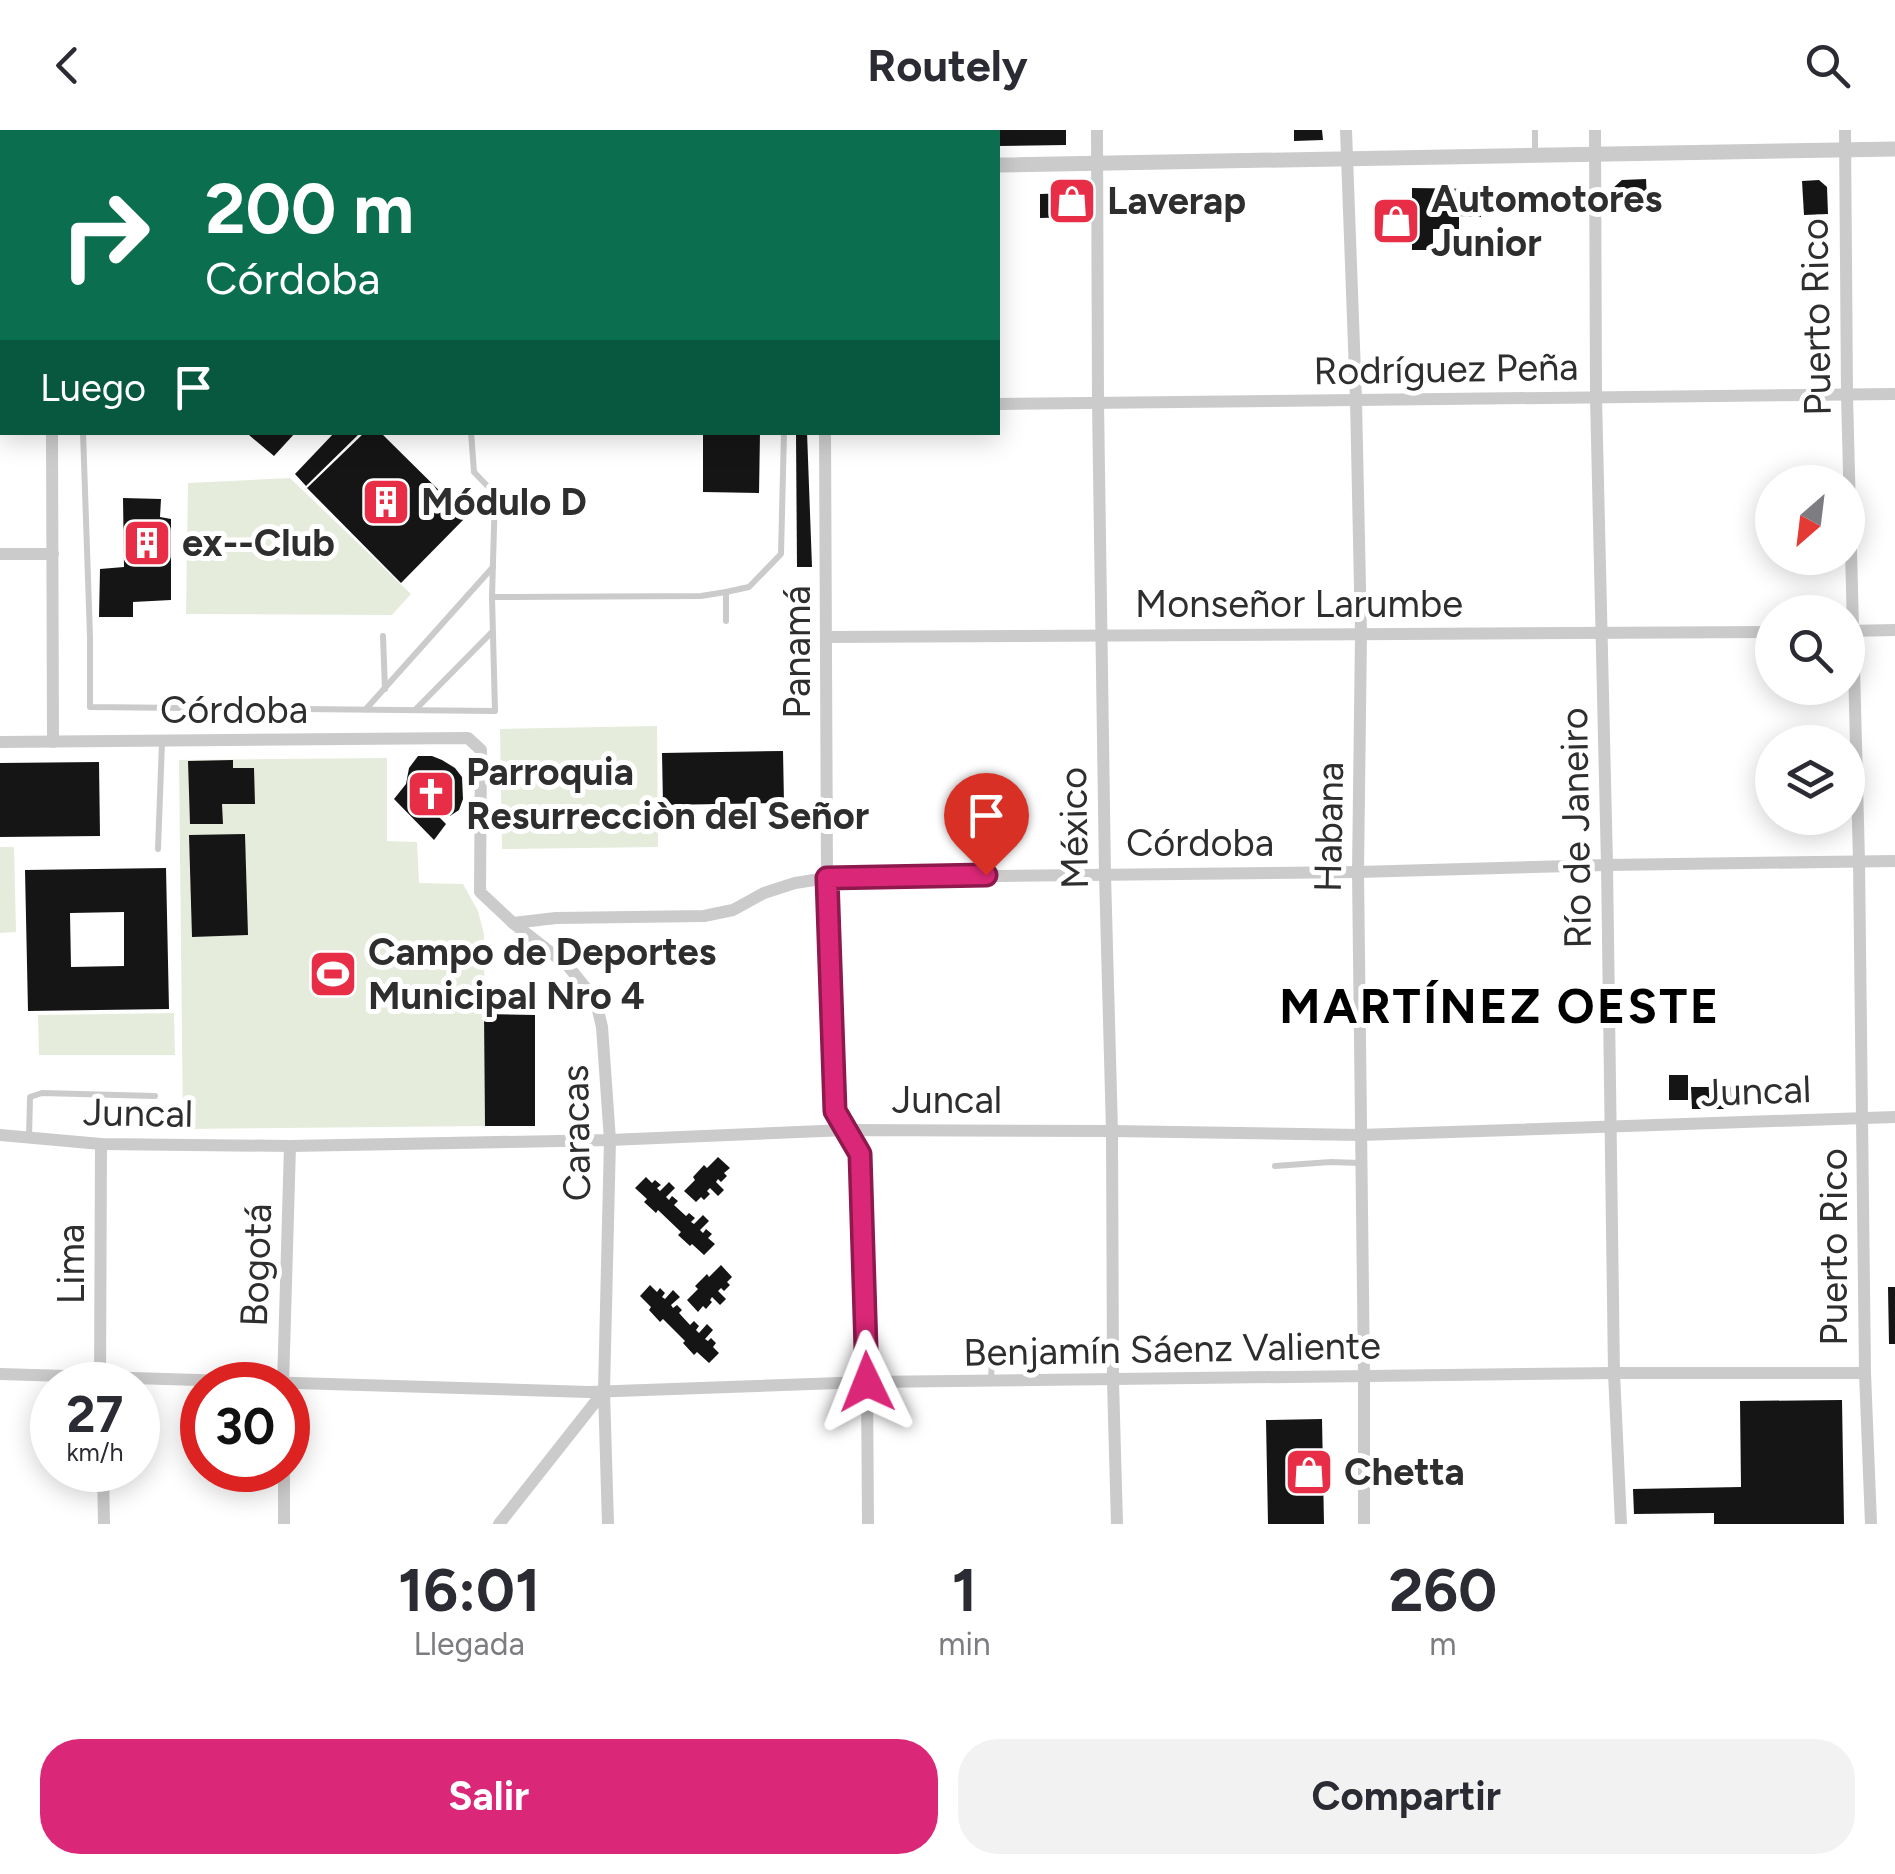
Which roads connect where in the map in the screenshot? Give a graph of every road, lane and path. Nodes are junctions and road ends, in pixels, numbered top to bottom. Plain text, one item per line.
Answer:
1 (1097, 130) edge
2 (1346, 130) edge
3 (1535, 130) edge
4 (1595, 130) edge
5 (1844, 130) edge
6 (1895, 148) edge
7 (1845, 150) junction
8 (1595, 154) junction
9 (1535, 156) junction
10 (1346, 159) junction
11 (1098, 163) junction
12 (1000, 165) edge
13 (1847, 394) junction
14 (1895, 394) edge
15 (1596, 398) junction
16 (1356, 400) junction
17 (1098, 403) junction
18 (1000, 404) edge
19 (52, 435) edge
20 (83, 435) edge
21 (471, 435) edge
22 (784, 435) edge
23 (825, 435) edge
24 (0, 554) edge
25 (52, 554) junction
26 (494, 566) junction
27 (726, 592) junction
28 (1850, 595) edge
29 (492, 598) junction
30 (726, 621) dead end
31 (1895, 630) edge
32 (1865, 631) edge
33 (492, 632) junction
34 (1755, 632) edge
35 (1602, 633) junction
36 (1362, 634) junction
37 (383, 636) dead end
38 (1101, 636) junction
39 (827, 637) junction
40 (385, 689) junction
41 (1853, 705) edge
42 (366, 710) junction
43 (415, 710) junction
44 (468, 738) joint
45 (162, 741) junction
46 (0, 742) edge
47 (53, 742) junction
48 (158, 849) dead end
49 (1895, 860) edge
50 (1859, 861) junction
51 (1608, 865) junction
52 (1358, 872) junction
53 (1105, 874) junction
54 (827, 878) junction
55 (513, 923) junction
56 (155, 1096) dead end
57 (1864, 1117) junction
58 (1895, 1117) edge
59 (1611, 1126) junction
60 (847, 1130) junction
61 (1112, 1131) junction
62 (0, 1135) edge
63 (1360, 1135) junction
64 (29, 1139) junction
65 (610, 1140) junction
66 (101, 1144) junction
67 (290, 1146) junction
68 (1360, 1163) junction
69 (1275, 1166) dead end
70 (1056, 1356) dead end
71 (100, 1362) edge
72 (284, 1362) edge
73 (1614, 1373) junction
74 (1865, 1373) junction
75 (0, 1374) edge
76 (30, 1376) edge
77 (1364, 1377) junction
78 (1113, 1381) junction
79 (867, 1382) junction
80 (991, 1382) junction
81 (310, 1384) edge
82 (604, 1391) junction
83 (103, 1492) edge
84 (284, 1492) edge
85 (104, 1524) edge
86 (284, 1524) edge
87 (499, 1524) edge
88 (608, 1524) edge
89 (868, 1524) edge
90 (1118, 1524) edge
91 (1364, 1524) edge
92 (1622, 1524) edge
93 (1871, 1524) edge

1 - 11 street, México
2 - 10 street, Habana
3 - 9 lane
4 - 8 street, Río de Janeiro
5 - 7 street, Puerto Rico
6 - 7 street
7 - 8 street
7 - 13 street, Puerto Rico
8 - 9 street
8 - 15 street, Río de Janeiro
9 - 10 street
10 - 11 street
10 - 16 street, Habana
11 - 12 street
11 - 17 street, México
13 - 14 street, Rodríguez Peña
13 - 15 street, Rodríguez Peña
13 - 28 street, Puerto Rico
15 - 16 street, Rodríguez Peña
15 - 35 street, Río de Janeiro
16 - 17 street, Rodríguez Peña
16 - 36 street, Habana
17 - 18 street, Rodríguez Peña
17 - 38 street, México
19 - 25 street
20 - 42 lane
21 - 26 lane
22 - 27 lane
23 - 39 street, Panamá
24 - 25 street
25 - 47 street
26 - 29 lane
26 - 40 lane
27 - 29 lane
27 - 30 lane
29 - 33 lane
31 - 32 street
33 - 43 lane
33 - 43 lane
34 - 35 street, Monseñor Larumbe
35 - 36 street, Monseñor Larumbe
35 - 51 street, Río de Janeiro
36 - 38 street, Monseñor Larumbe
36 - 52 street, Habana
37 - 40 lane
38 - 39 street, Monseñor Larumbe
38 - 53 street, México
39 - 54 street, Panamá
40 - 42 lane
41 - 50 street, Puerto Rico
42 - 43 lane
44 - 45 street, Córdoba
44 - 55 street, Caracas
45 - 47 street, Córdoba
45 - 48 lane
46 - 47 street, Córdoba
49 - 50 street, Córdoba
50 - 51 street, Córdoba
50 - 57 street, Puerto Rico
51 - 52 street, Córdoba
51 - 59 street, Río de Janeiro
52 - 53 street, Córdoba
52 - 63 street, Habana
53 - 54 street, Córdoba
53 - 61 street, México
54 - 55 street, Córdoba
54 - 60 street, Panamá
55 - 65 street, Caracas
56 - 64 lane
57 - 58 street, Juncal
57 - 59 street, Juncal
57 - 74 street, Puerto Rico
59 - 63 street, Juncal
59 - 73 street, Río de Janeiro
60 - 61 street, Juncal
60 - 65 street, Juncal
60 - 79 street, Panamá
61 - 63 street, Juncal
61 - 78 street, México
62 - 64 street, Juncal
63 - 68 street, Habana
64 - 66 street, Juncal
65 - 67 street, Juncal
65 - 82 street, Caracas
66 - 67 street, Juncal
66 - 71 street, Lima
67 - 72 street, Bogotá
68 - 69 lane
68 - 77 street, Habana
70 - 80 lane
73 - 74 street, Benjamín Sáenz Valiente
73 - 77 street, Benjamín Sáenz Valiente
73 - 92 street, Río de Janeiro
74 - 93 street, Puerto Rico
75 - 76 street, Benjamín Sáenz Valiente
77 - 78 street, Benjamín Sáenz Valiente
77 - 91 street, Habana
78 - 80 street, Benjamín Sáenz Valiente
78 - 90 street, México
79 - 80 street, Benjamín Sáenz Valiente
79 - 82 street, Benjamín Sáenz Valiente
79 - 89 street, Panamá
81 - 82 street, Benjamín Sáenz Valiente
82 - 87 street
82 - 88 street, Caracas
83 - 85 street
84 - 86 street

